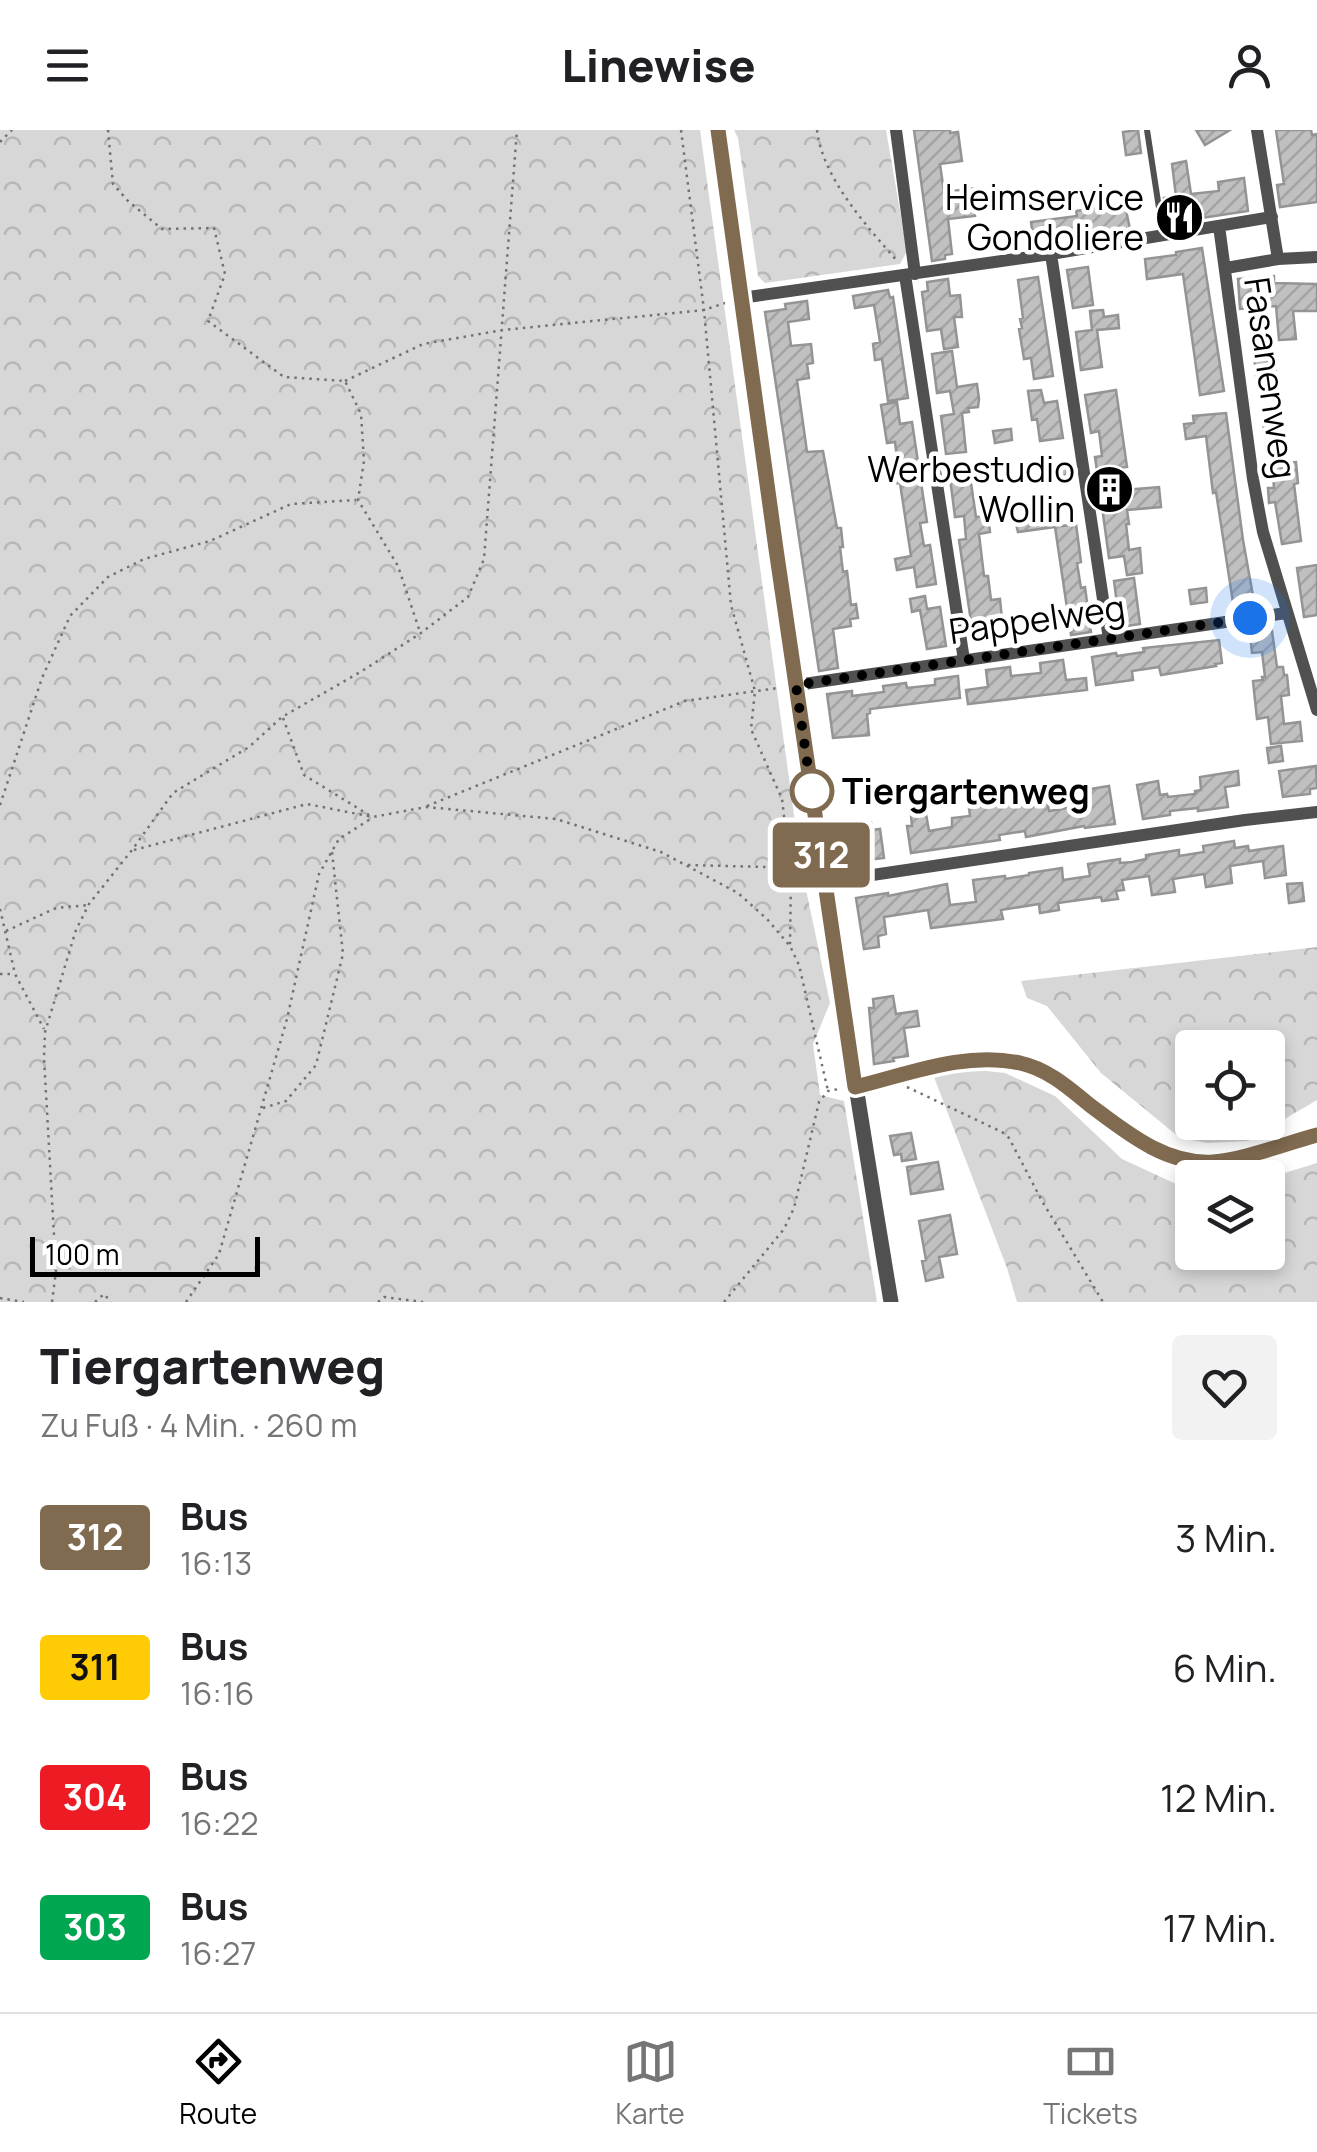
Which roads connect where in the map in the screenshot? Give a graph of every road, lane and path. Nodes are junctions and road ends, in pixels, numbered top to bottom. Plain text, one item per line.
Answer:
1 (108, 130) edge
2 (517, 130) edge
3 (681, 130) edge
4 (718, 130) edge
5 (817, 130) edge
6 (896, 130) edge
7 (1146, 130) edge
8 (1254, 130) edge
9 (9, 132) edge
10 (0, 140) edge
11 (1272, 217) junction
12 (1220, 226) junction
13 (1164, 235) junction
14 (1051, 254) junction
15 (1317, 257) edge
16 (1278, 259) junction
17 (1226, 268) junction
18 (909, 274) junction
19 (741, 298) junction
20 (704, 310) junction
21 (503, 330) junction
22 (344, 381) junction
23 (358, 500) junction
24 (1286, 613) junction
25 (421, 633) junction
26 (1108, 639) junction
27 (964, 660) junction
28 (796, 685) junction
29 (755, 691) junction
30 (1317, 710) edge
31 (282, 717) junction
32 (0, 804) edge
33 (426, 806) junction
34 (1317, 812) edge
35 (373, 817) junction
36 (132, 850) junction
37 (332, 850) junction
38 (686, 864) junction
39 (791, 877) junction
40 (824, 882) junction
41 (89, 904) junction
42 (0, 910) edge
43 (5, 932) junction
44 (790, 946) junction
45 (0, 974) edge
46 (15, 974) junction
47 (45, 1032) junction
48 (888, 1079) junction
49 (855, 1087) junction
50 (261, 1109) junction
51 (1317, 1135) edge
52 (0, 1298) edge
53 (24, 1302) edge
54 (52, 1302) edge
55 (95, 1302) edge
56 (111, 1302) edge
57 (186, 1302) edge
58 (378, 1302) edge
59 (423, 1302) edge
60 (724, 1302) edge
61 (892, 1302) edge
62 (1103, 1302) edge

1 - 22 path
2 - 21 path
3 - 20 path
4 - 19 street
5 - 18 path
6 - 18 street
7 - 13 lane
8 - 11 street
9 - 10 path
11 - 12 street
11 - 16 street
12 - 13 street
12 - 17 street, Fasanenweg
13 - 14 street
14 - 18 street
14 - 26 street
15 - 16 street
16 - 17 street
17 - 24 street, Fasanenweg
18 - 19 street
18 - 27 street
19 - 20 path
19 - 28 street
20 - 21 path
20 - 29 path
21 - 22 path
21 - 25 path
22 - 23 path
23 - 25 path
23 - 32 path
24 - 26 street, Pappelweg
24 - 30 street, Fasanenweg
25 - 31 path
26 - 27 street, Pappelweg
27 - 28 street, Pappelweg
28 - 29 path
28 - 40 street
29 - 33 path
29 - 39 path
31 - 35 path
31 - 36 path
33 - 35 path
33 - 38 path
34 - 40 street
35 - 36 path
35 - 37 path
36 - 41 path
37 - 50 path
37 - 50 path
38 - 39 path
38 - 44 path
39 - 44 path
40 - 49 street
41 - 43 path
41 - 47 path
42 - 43 path
43 - 46 path
44 - 60 path
45 - 46 path
46 - 47 path
47 - 54 path
48 - 49 street
48 - 51 street
48 - 62 path
49 - 61 street
50 - 57 path
52 - 53 path
55 - 56 path
58 - 59 path

